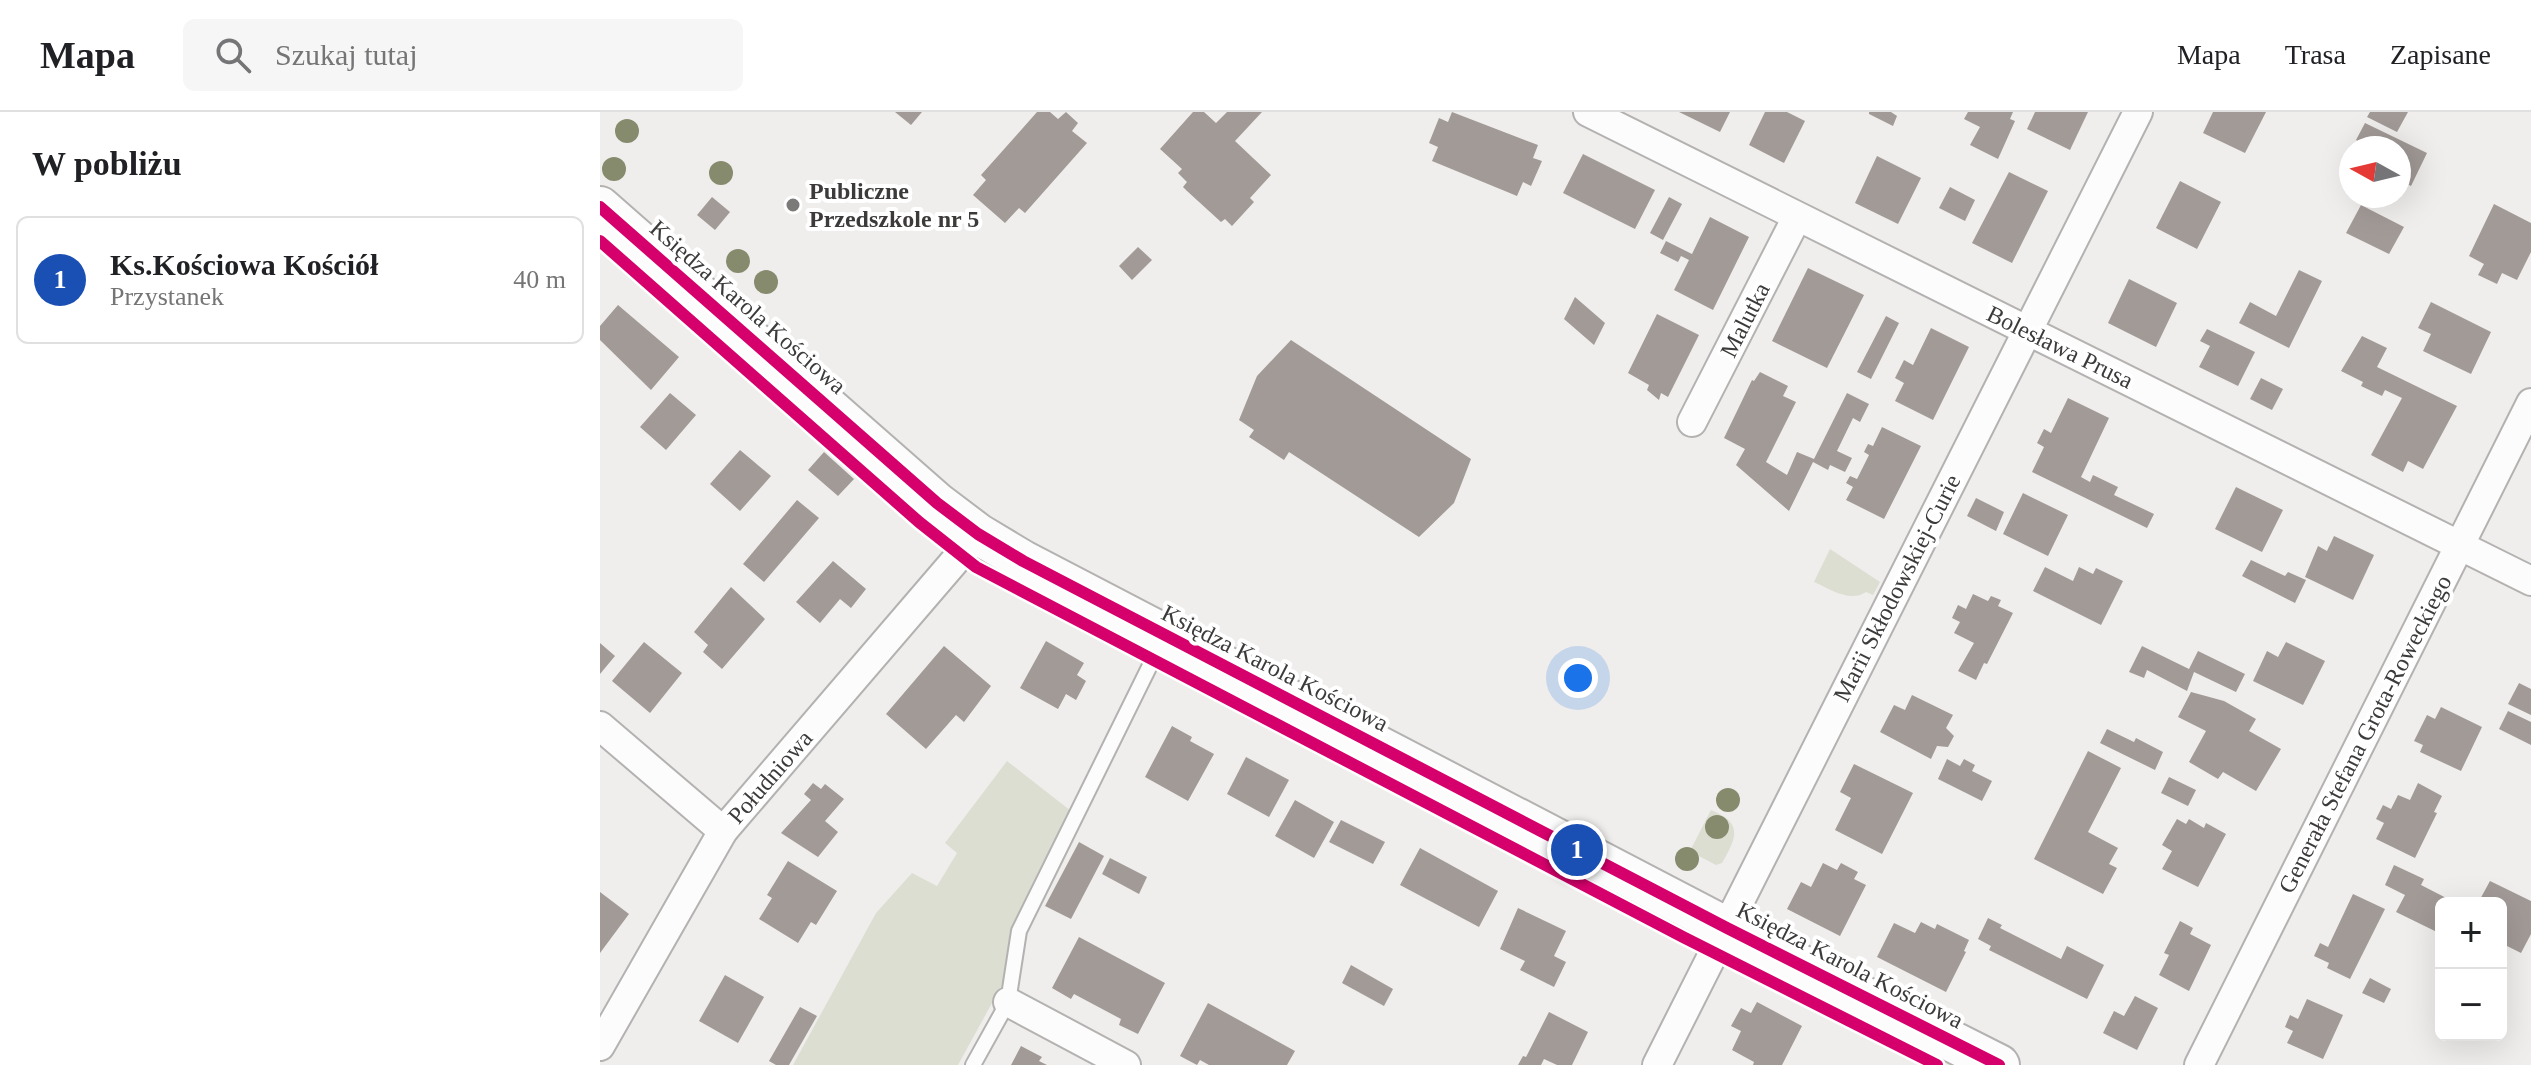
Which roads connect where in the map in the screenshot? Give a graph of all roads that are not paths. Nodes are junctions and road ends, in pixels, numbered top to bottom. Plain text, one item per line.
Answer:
1 (1588, 112) edge
2 (2138, 112) edge
3 (600, 207) edge
4 (1797, 217) junction
5 (2027, 331) junction
6 (2531, 403) edge
7 (1692, 422) dead end
8 (978, 534) junction
9 (2460, 546) junction
10 (2531, 581) edge
11 (1165, 636) junction
12 (600, 726) edge
13 (723, 831) junction
14 (1727, 928) junction
15 (1008, 1002) junction
16 (600, 1046) edge
17 (973, 1065) edge
18 (1126, 1065) edge
19 (1657, 1065) edge
20 (1999, 1065) edge
21 (2199, 1065) edge

1 - 4 street, Bolesława Prusa
2 - 5 street, Marii Skłodowskiej-Curie
3 - 8 street, Księdza Karola Kościowa
4 - 5 street, Bolesława Prusa
4 - 7 street, Malutka
5 - 9 street, Bolesława Prusa
5 - 14 street, Marii Skłodowskiej-Curie
6 - 9 street, Generała Stefana Grota-Roweckiego
8 - 11 street, Księdza Karola Kościowa
8 - 13 street, Południowa
9 - 10 street, Bolesława Prusa
9 - 21 street, Generała Stefana Grota-Roweckiego
11 - 14 street, Księdza Karola Kościowa
11 - 15 lane
12 - 13 street
13 - 16 street, Południowa
14 - 19 street, Marii Skłodowskiej-Curie
14 - 20 street, Księdza Karola Kościowa
15 - 17 lane
15 - 18 street

